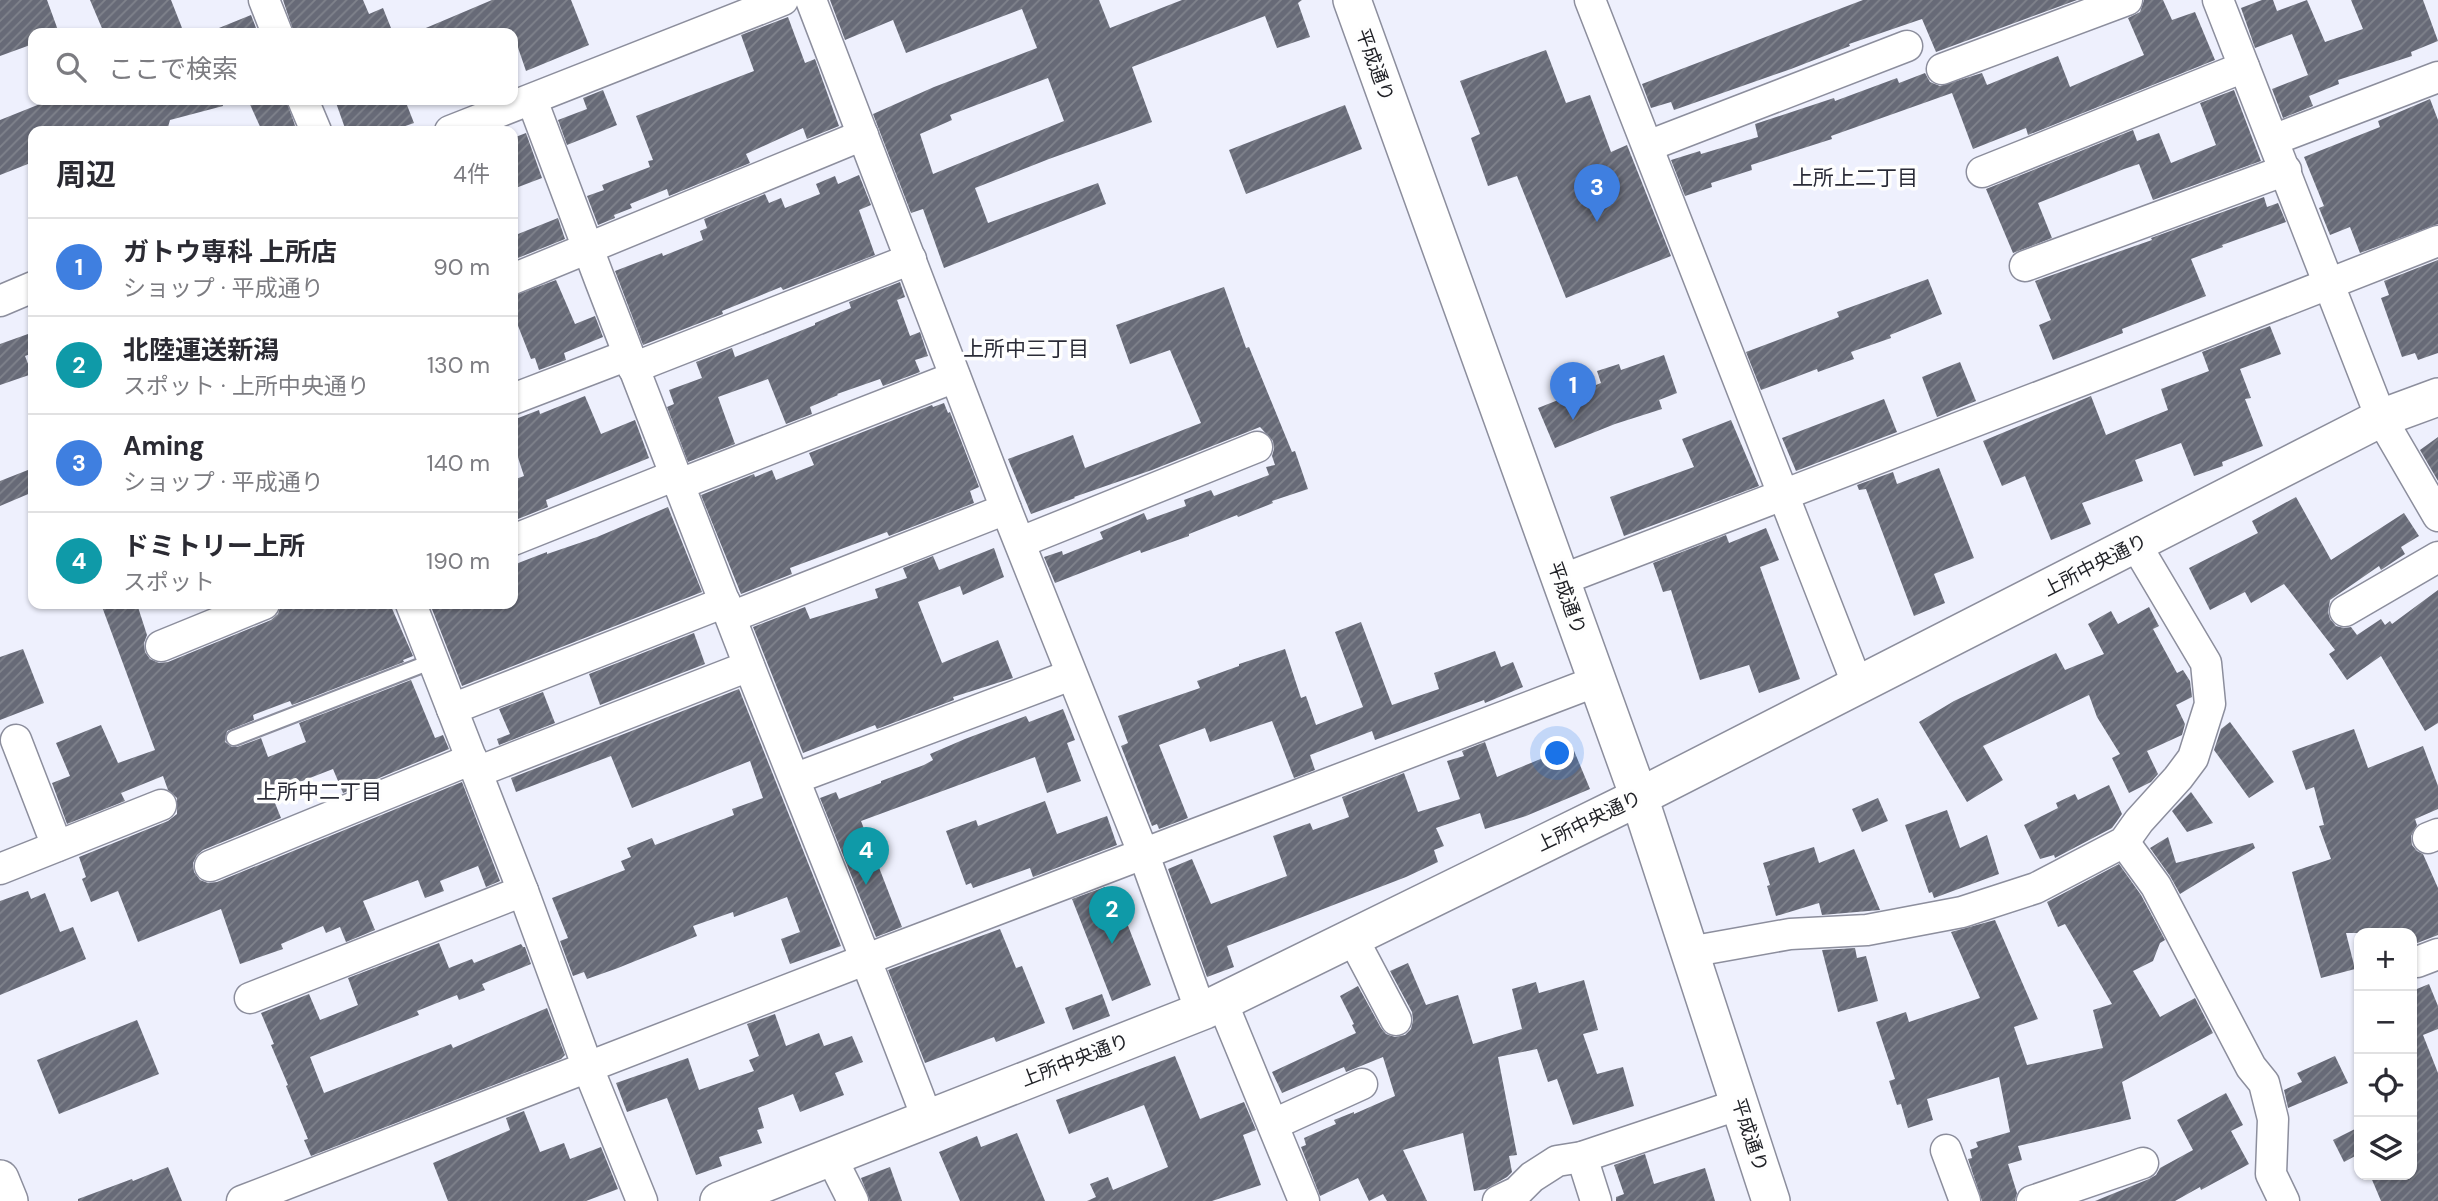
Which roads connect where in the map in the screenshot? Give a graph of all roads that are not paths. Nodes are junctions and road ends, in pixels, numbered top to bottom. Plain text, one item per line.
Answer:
1 (264, 0) edge
2 (811, 0) edge
3 (1352, 0) edge
4 (1590, 0) edge
5 (2127, 0) edge
6 (2218, 0) edge
7 (775, 2) edge
8 (275, 28) edge
9 (1907, 46) dead end
10 (2244, 67) junction
11 (1942, 69) dead end
12 (2438, 77) edge
13 (532, 100) junction
14 (305, 105) edge
15 (314, 126) edge
16 (463, 126) edge
17 (863, 135) junction
18 (2273, 140) junction
19 (1648, 146) junction
20 (2286, 170) junction
21 (1982, 172) dead end
22 (2438, 241) edge
23 (588, 249) junction
24 (911, 259) junction
25 (2025, 266) dead end
26 (518, 277) edge
27 (2330, 284) junction
28 (28, 289) edge
29 (0, 301) edge
30 (631, 361) junction
31 (955, 377) junction
32 (2438, 397) edge
33 (518, 398) edge
34 (2382, 418) junction
35 (1257, 447) dead end
36 (678, 480) junction
37 (1784, 495) junction
38 (1006, 509) junction
39 (2438, 516) edge
40 (518, 538) edge
41 (1021, 542) junction
42 (2136, 545) junction
43 (2438, 556) edge
44 (1560, 580) junction
45 (252, 609) edge
46 (413, 609) edge
47 (728, 610) junction
48 (2345, 611) dead end
49 (161, 646) dead end
50 (433, 660) junction
51 (749, 666) junction
52 (1071, 675) junction
53 (1597, 681) junction
54 (1858, 685) junction
55 (452, 709) junction
56 (234, 738) dead end
57 (16, 740) dead end
58 (474, 766) junction
59 (807, 774) dead end
60 (1639, 797) junction
61 (161, 805) dead end
62 (2124, 842) junction
63 (57, 846) junction
64 (1144, 855) junction
65 (210, 866) dead end
66 (0, 869) edge
67 (523, 891) junction
68 (1352, 937) junction
69 (1689, 952) junction
70 (867, 959) junction
71 (250, 998) dead end
72 (1212, 1007) junction
73 (1396, 1020) dead end
74 (588, 1068) junction
75 (1362, 1084) dead end
76 (1740, 1104) junction
77 (927, 1118) junction
78 (1274, 1124) junction
79 (1946, 1150) dead end
80 (831, 1157) junction
81 (1581, 1157) junction
82 (2143, 1163) dead end
83 (0, 1179) edge
84 (9, 1201) edge
85 (243, 1201) edge
86 (642, 1201) edge
87 (719, 1201) edge
88 (853, 1201) edge
89 (1304, 1201) edge
90 (1498, 1201) edge
91 (1597, 1201) edge
92 (1771, 1201) edge
93 (1965, 1201) edge
94 (2032, 1201) edge
95 (2284, 1201) edge

1 - 8 street
2 - 17 street
3 - 44 street, 平成通り
4 - 19 street
5 - 11 street
6 - 10 street
7 - 13 street
9 - 19 street
10 - 18 street
10 - 21 street
12 - 18 street
13 - 16 street
13 - 23 street
14 - 15 street
17 - 23 street
17 - 24 street
18 - 20 street
19 - 37 street
20 - 25 street
20 - 27 street
22 - 27 street
23 - 26 street
23 - 30 street
24 - 30 street
24 - 31 street
27 - 34 street
27 - 37 street
28 - 29 street
30 - 33 street
30 - 36 street
31 - 36 street
31 - 38 street
32 - 34 street, 上所中央通り
34 - 39 street
34 - 42 street, 上所中央通り
35 - 41 street
36 - 40 street
36 - 47 street
37 - 44 street
37 - 54 street
38 - 41 street
38 - 47 street
41 - 52 street
42 - 54 street, 上所中央通り
42 - 62 street
43 - 48 street
44 - 53 street, 平成通り
45 - 49 street
46 - 50 street
47 - 51 street
47 - 55 street
50 - 55 street
50 - 56 lane
51 - 58 street
51 - 70 street
52 - 59 street
52 - 64 street
53 - 60 street, 平成通り
53 - 64 street
54 - 60 street, 上所中央通り
55 - 58 street
57 - 63 street
58 - 65 street
58 - 67 street
60 - 68 street, 上所中央通り
60 - 69 street, 平成通り
61 - 63 street
62 - 69 street
62 - 95 street
63 - 66 street
64 - 70 street
64 - 72 street
67 - 71 street
67 - 74 street
68 - 72 street, 上所中央通り
68 - 73 street
69 - 76 street, 平成通り
70 - 74 street
70 - 77 street
72 - 77 street, 上所中央通り
72 - 78 street
74 - 85 street
74 - 86 street
75 - 78 street
76 - 81 street
76 - 92 street, 平成通り
77 - 80 street, 上所中央通り
78 - 89 street
79 - 93 street
80 - 87 street, 上所中央通り
80 - 88 street
81 - 90 street
81 - 91 street
82 - 94 street
83 - 84 street

